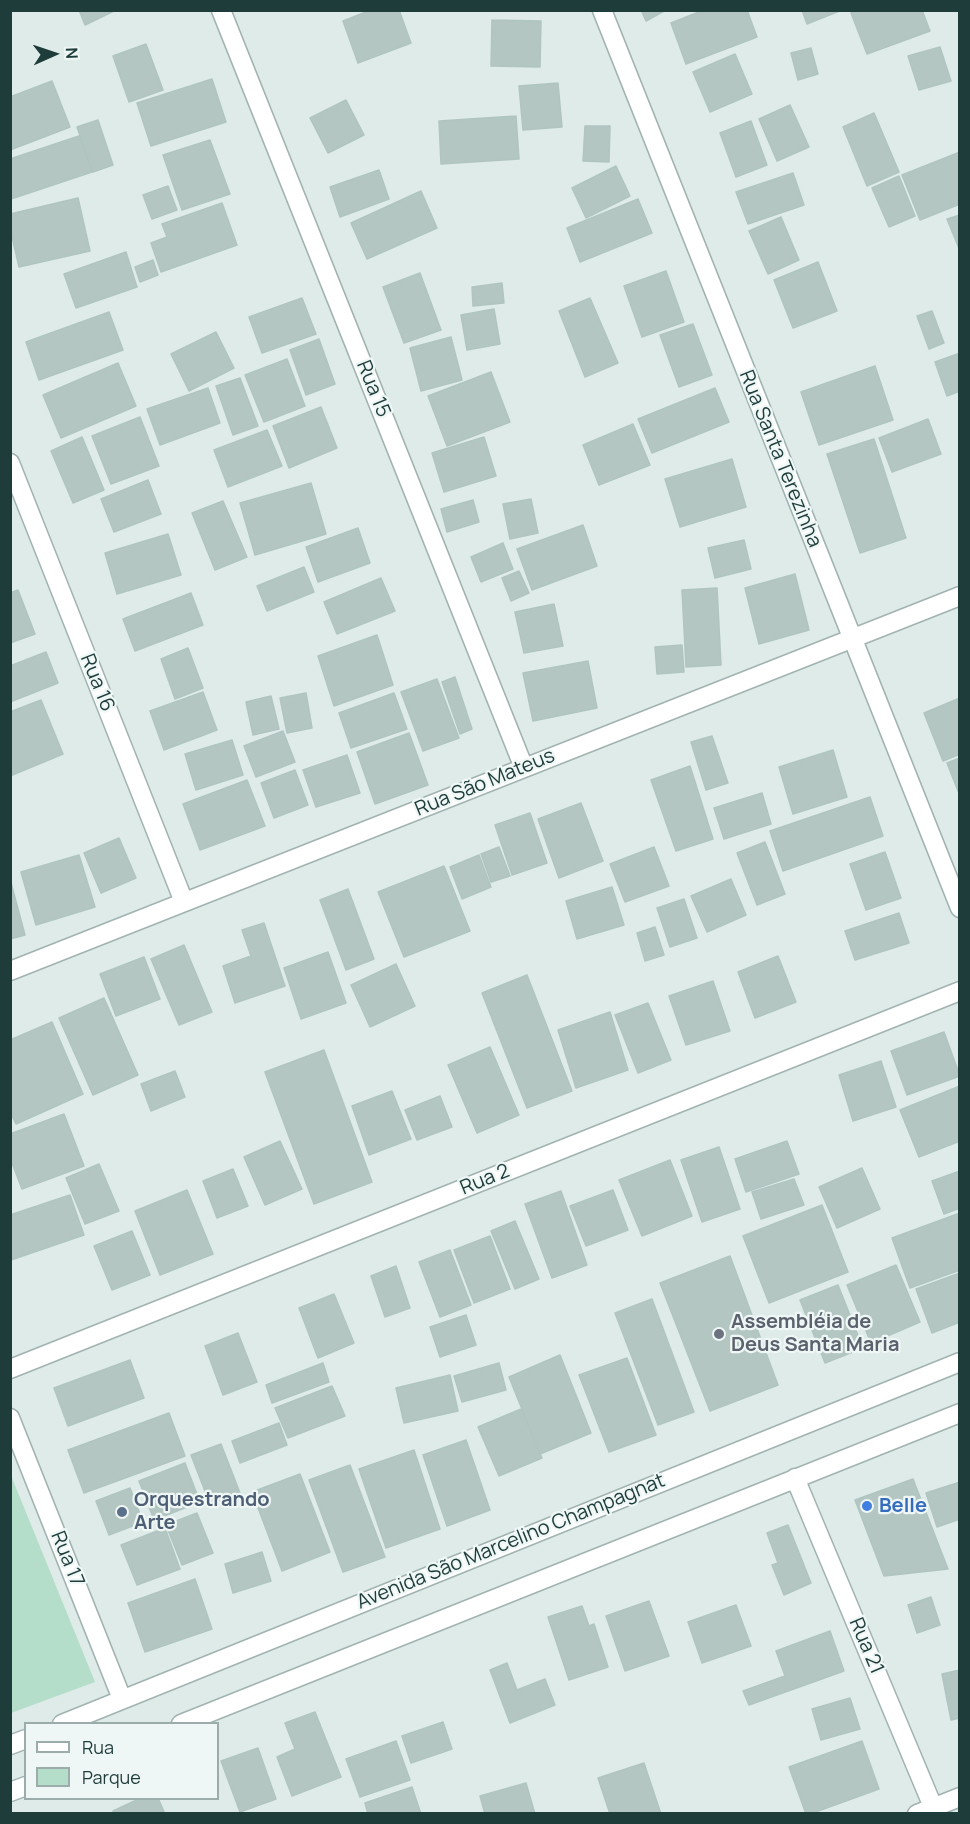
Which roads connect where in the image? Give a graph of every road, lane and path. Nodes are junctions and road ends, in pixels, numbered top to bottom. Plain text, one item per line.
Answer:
1 (221, 10) edge
2 (602, 10) edge
3 (10, 463) edge
4 (960, 596) edge
5 (852, 639) junction
6 (524, 768) junction
7 (184, 902) junction
8 (960, 908) edge
9 (10, 971) edge
10 (960, 990) edge
11 (960, 1362) edge
12 (10, 1370) edge
13 (960, 1413) edge
14 (10, 1419) edge
15 (795, 1478) junction
16 (122, 1699) junction
17 (68, 1722) edge
18 (186, 1722) edge
19 (960, 1797) edge
20 (928, 1811) edge

1 - 6 street, Rua 15
2 - 5 street, Rua Santa Terezinha
3 - 7 street, Rua 16
4 - 5 street, Rua São Mateus
5 - 6 street, Rua São Mateus
5 - 8 street, Rua Santa Terezinha
6 - 7 street, Rua São Mateus
7 - 9 street, Rua São Mateus
10 - 12 street, Rua 2
11 - 16 street, Avenida São Marcelino Champagnat
13 - 15 street
14 - 16 street, Rua 17
15 - 18 street
15 - 20 street, Rua 21
16 - 17 street, Avenida São Marcelino Champagnat
19 - 20 street

